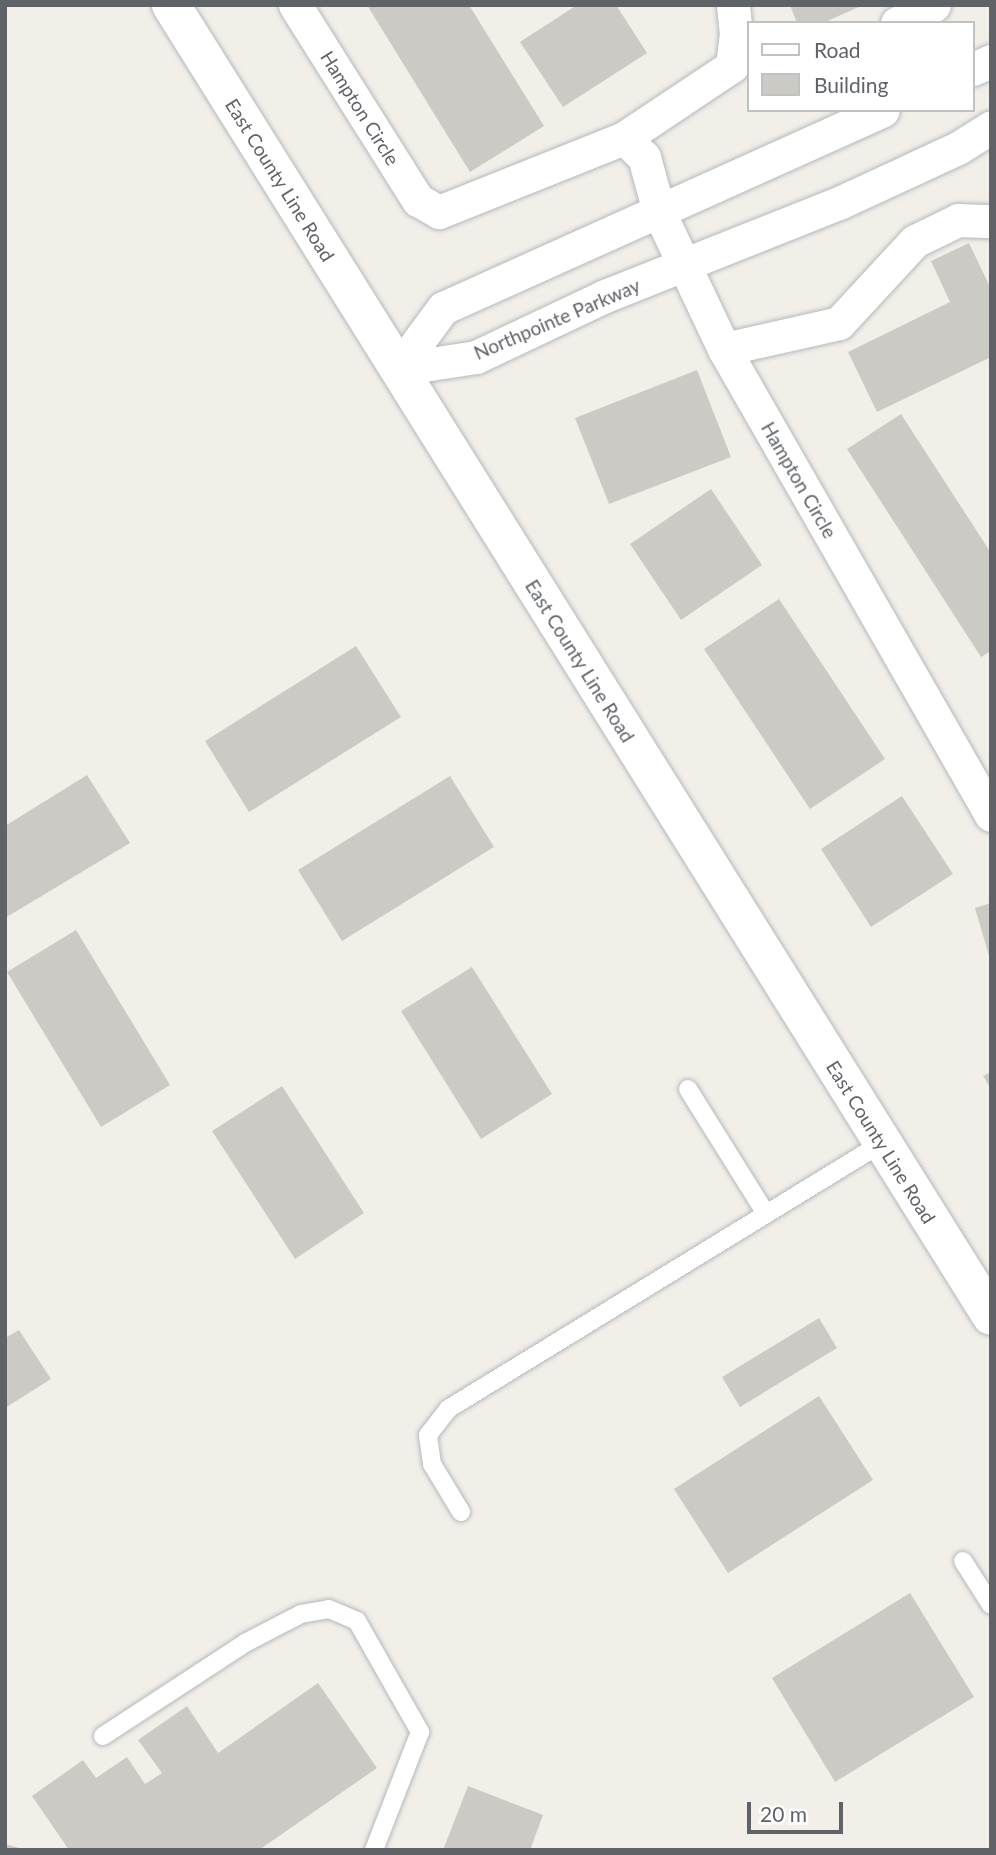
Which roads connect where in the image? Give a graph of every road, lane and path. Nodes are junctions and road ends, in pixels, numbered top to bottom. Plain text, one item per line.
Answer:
1 (171, 5) edge
2 (295, 5) edge
3 (733, 5) edge
4 (934, 5) edge
5 (901, 21) edge
6 (742, 52) edge
7 (991, 61) edge
8 (975, 68) edge
9 (879, 112) edge
10 (991, 127) edge
11 (624, 138) junction
12 (659, 212) junction
13 (991, 221) edge
14 (688, 265) junction
15 (724, 349) junction
16 (398, 369) junction
17 (991, 816) edge
18 (688, 1089) dead end
19 (882, 1143) junction
20 (765, 1214) junction
21 (991, 1316) edge
22 (461, 1512) dead end
23 (963, 1561) dead end
24 (991, 1605) edge
25 (103, 1736) dead end
26 (374, 1850) edge

1 - 16 main road, East County Line Road
2 - 11 street, Hampton Circle
3 - 6 street, Hampton Circle
4 - 5 street
6 - 11 street, Hampton Circle
7 - 8 street
9 - 12 street
10 - 14 street, Northpointe Parkway
11 - 12 street, Hampton Circle
12 - 14 street, Hampton Circle
12 - 16 street
13 - 15 street
14 - 15 street, Hampton Circle
14 - 16 street, Northpointe Parkway
15 - 17 street, Hampton Circle
16 - 19 main road, East County Line Road
18 - 20 lane
19 - 20 lane
19 - 21 main road, East County Line Road
20 - 22 lane
23 - 24 lane
25 - 26 lane

